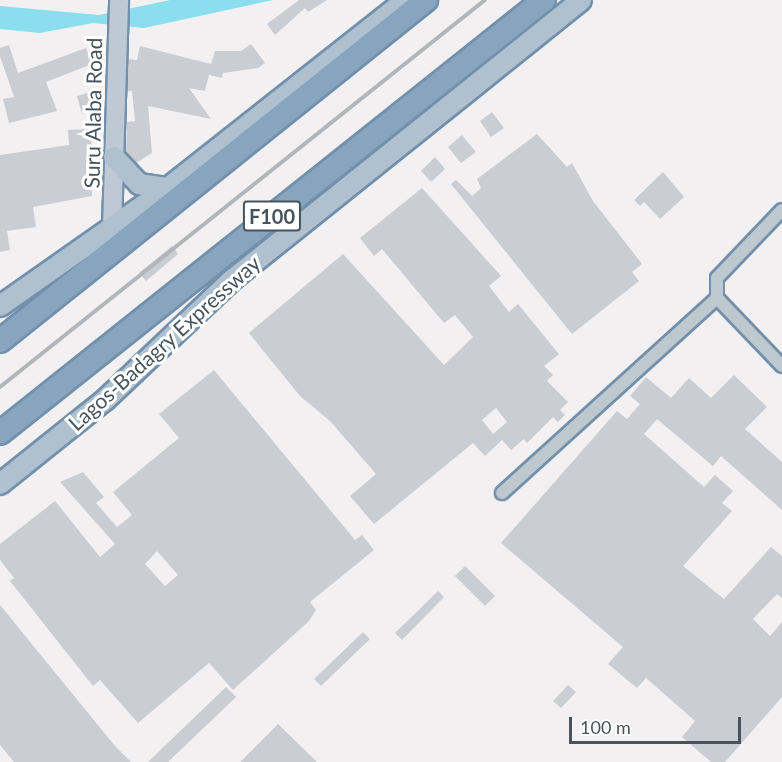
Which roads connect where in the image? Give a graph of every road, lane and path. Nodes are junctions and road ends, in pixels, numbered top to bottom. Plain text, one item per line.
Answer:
1 (406, 0) edge
2 (426, 0) edge
3 (544, 0) edge
4 (581, 0) edge
5 (119, 3) edge
6 (114, 157) junction
7 (168, 188) junction
8 (782, 210) edge
9 (112, 227) junction
10 (63, 289) junction
11 (717, 298) junction
12 (0, 306) edge
13 (0, 322) edge
14 (0, 341) edge
15 (107, 351) junction
16 (782, 366) edge
17 (0, 434) edge
18 (0, 452) edge
19 (0, 484) edge
20 (502, 493) dead end

1 - 7 main road
2 - 10 highway
3 - 15 highway, Lagos-Badagry Expressway / F100
4 - 19 main road, Lagos-Badagry Expressway
5 - 6 street, Suru Alaba Road
6 - 7 main road
6 - 9 street, Suru Alaba Road
7 - 9 main road
8 - 11 street
9 - 12 main road
10 - 13 highway
10 - 14 highway
11 - 16 street
11 - 20 street
15 - 17 highway, Lagos-Badagry Expressway / F100
15 - 18 highway

